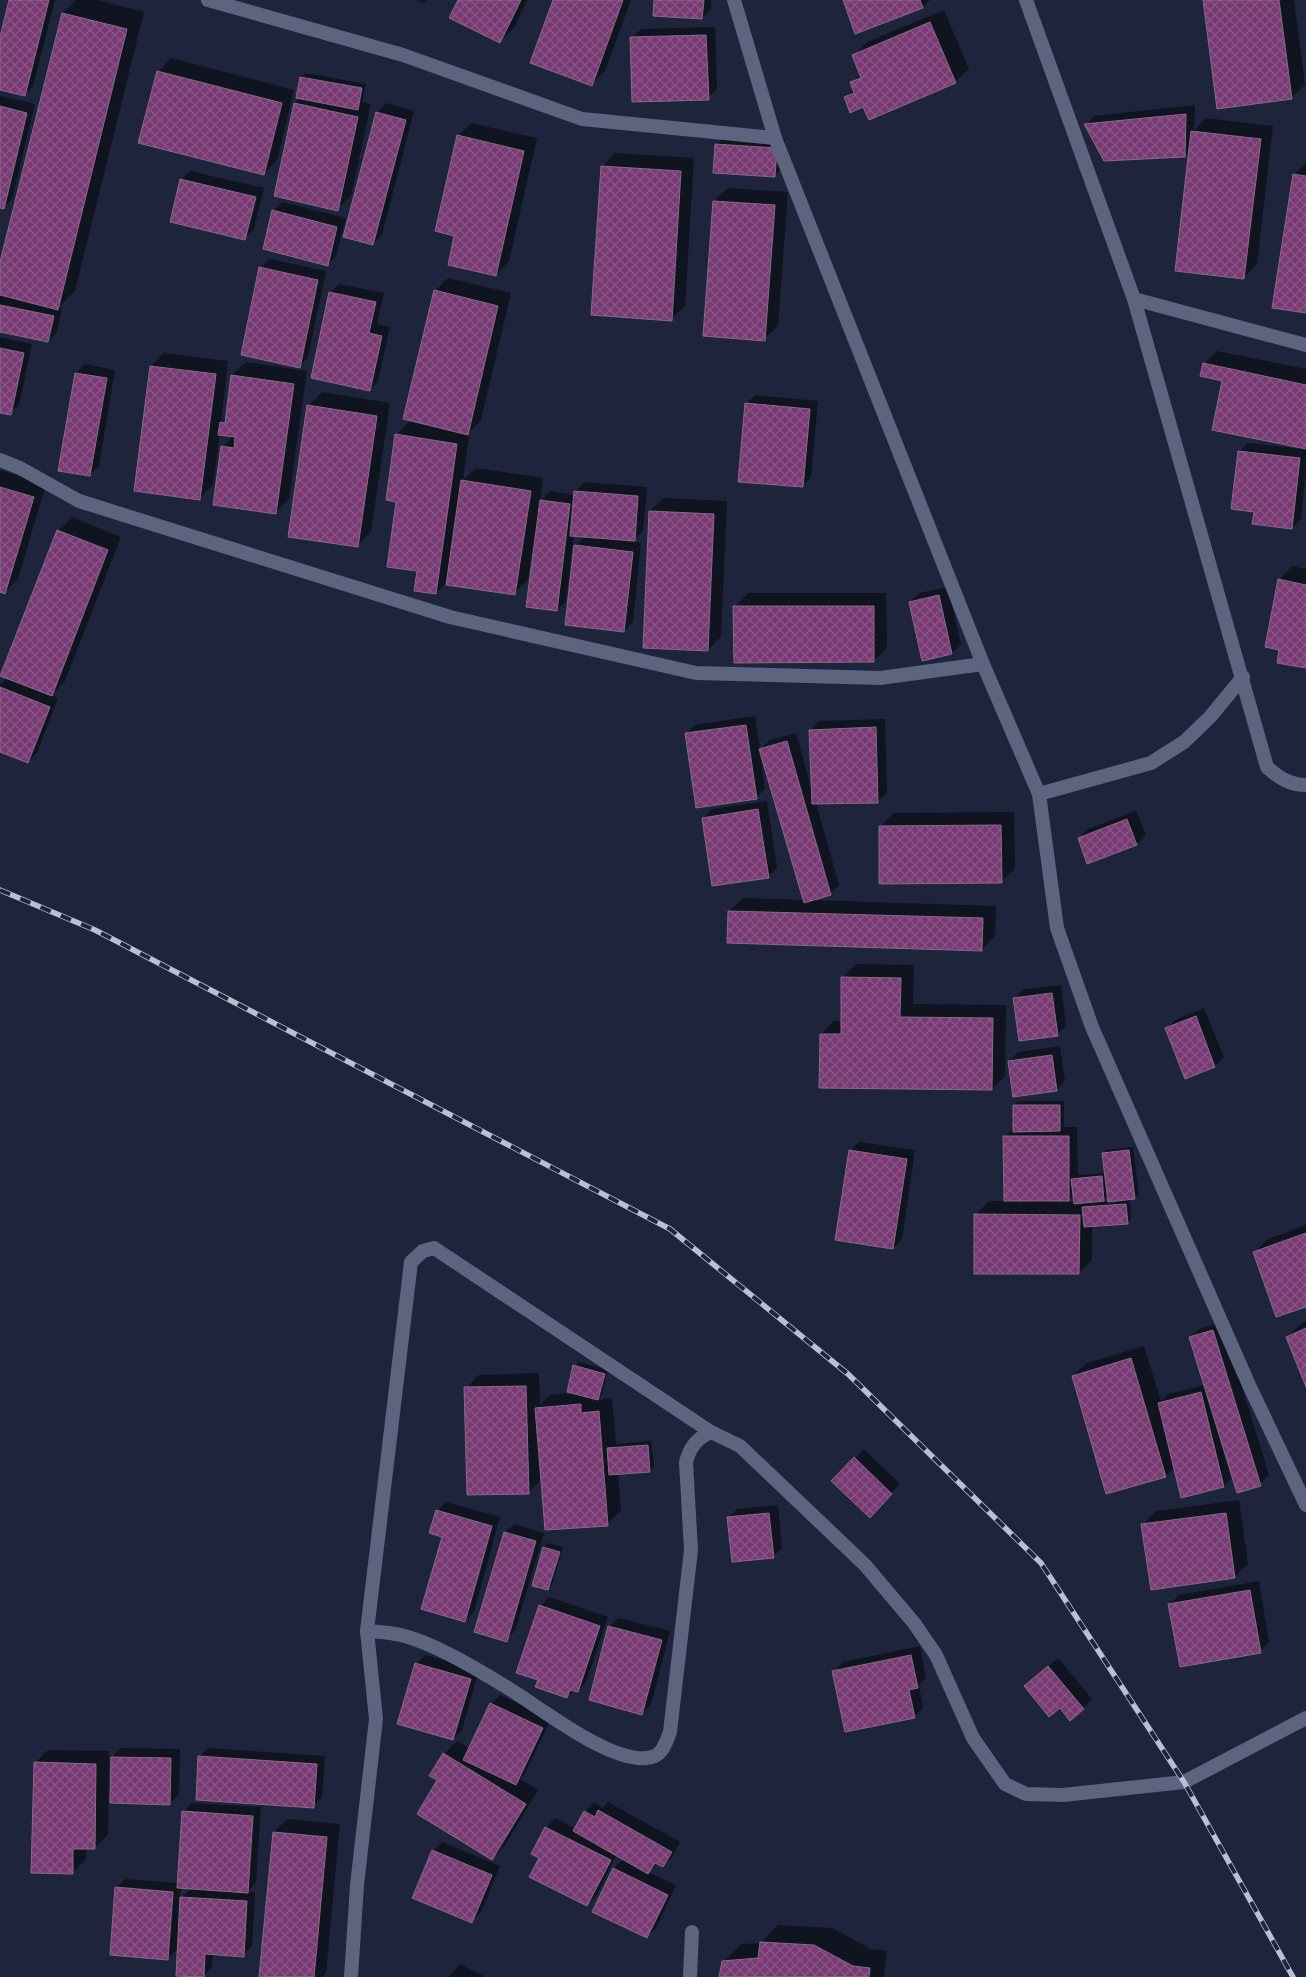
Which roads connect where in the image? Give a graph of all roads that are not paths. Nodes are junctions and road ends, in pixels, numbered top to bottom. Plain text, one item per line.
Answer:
1 (208, 0) edge
2 (734, 0) edge
3 (1026, 0) edge
4 (775, 138) junction
5 (1134, 299) junction
6 (1306, 345) edge
7 (0, 460) edge
8 (983, 664) junction
9 (1242, 677) junction
10 (1306, 786) edge
11 (1039, 794) junction
12 (711, 1432) junction
13 (1306, 1505) edge
14 (366, 1631) junction
15 (1306, 1718) edge
16 (692, 1932) dead end
17 (350, 1977) edge
18 (690, 1977) edge

1 - 4 street
2 - 4 street
3 - 5 street
4 - 8 street
5 - 6 street
5 - 9 street
7 - 8 street
8 - 11 street
9 - 10 street
9 - 11 street
11 - 13 street
12 - 14 street
12 - 14 street
12 - 15 street
14 - 17 street
16 - 18 street

